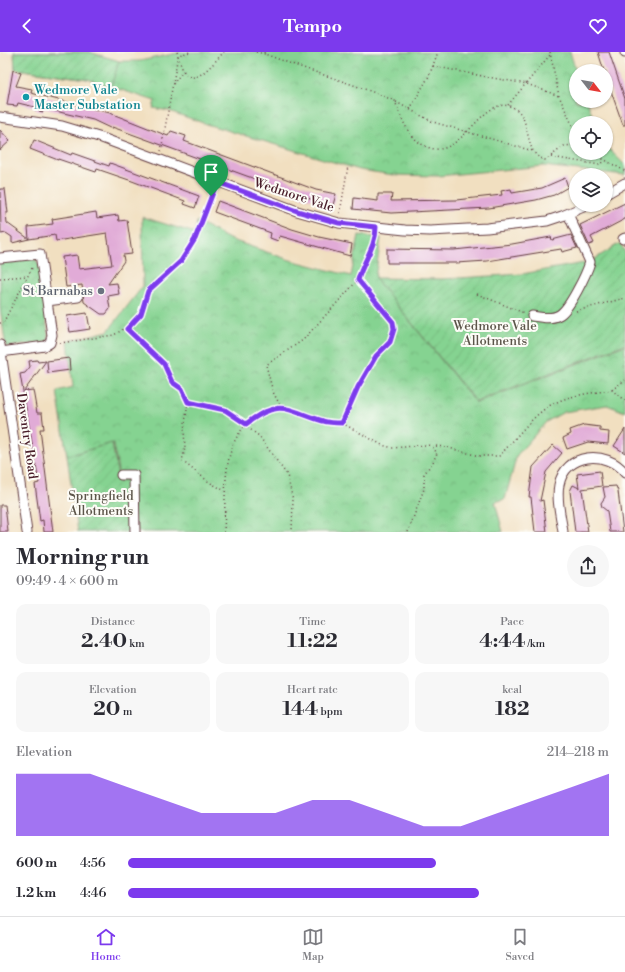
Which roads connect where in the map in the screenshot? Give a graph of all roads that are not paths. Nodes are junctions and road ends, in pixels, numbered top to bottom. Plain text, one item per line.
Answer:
1 (0, 117) edge
2 (625, 183) edge
3 (613, 190) edge
4 (572, 212) edge
5 (568, 214) junction
6 (0, 258) edge
7 (78, 297) dead end
8 (47, 301) junction
9 (532, 316) road end
10 (1, 348) edge
11 (625, 473) edge
12 (121, 475) dead end
13 (27, 532) edge
14 (135, 532) edge
15 (563, 532) edge

1 - 5 street, Wedmore Vale
2 - 3 street
4 - 5 street, Wedmore Vale
5 - 9 street
6 - 8 street
7 - 8 street
8 - 10 street
10 - 13 street, Daventry Road
11 - 15 street
12 - 14 street

